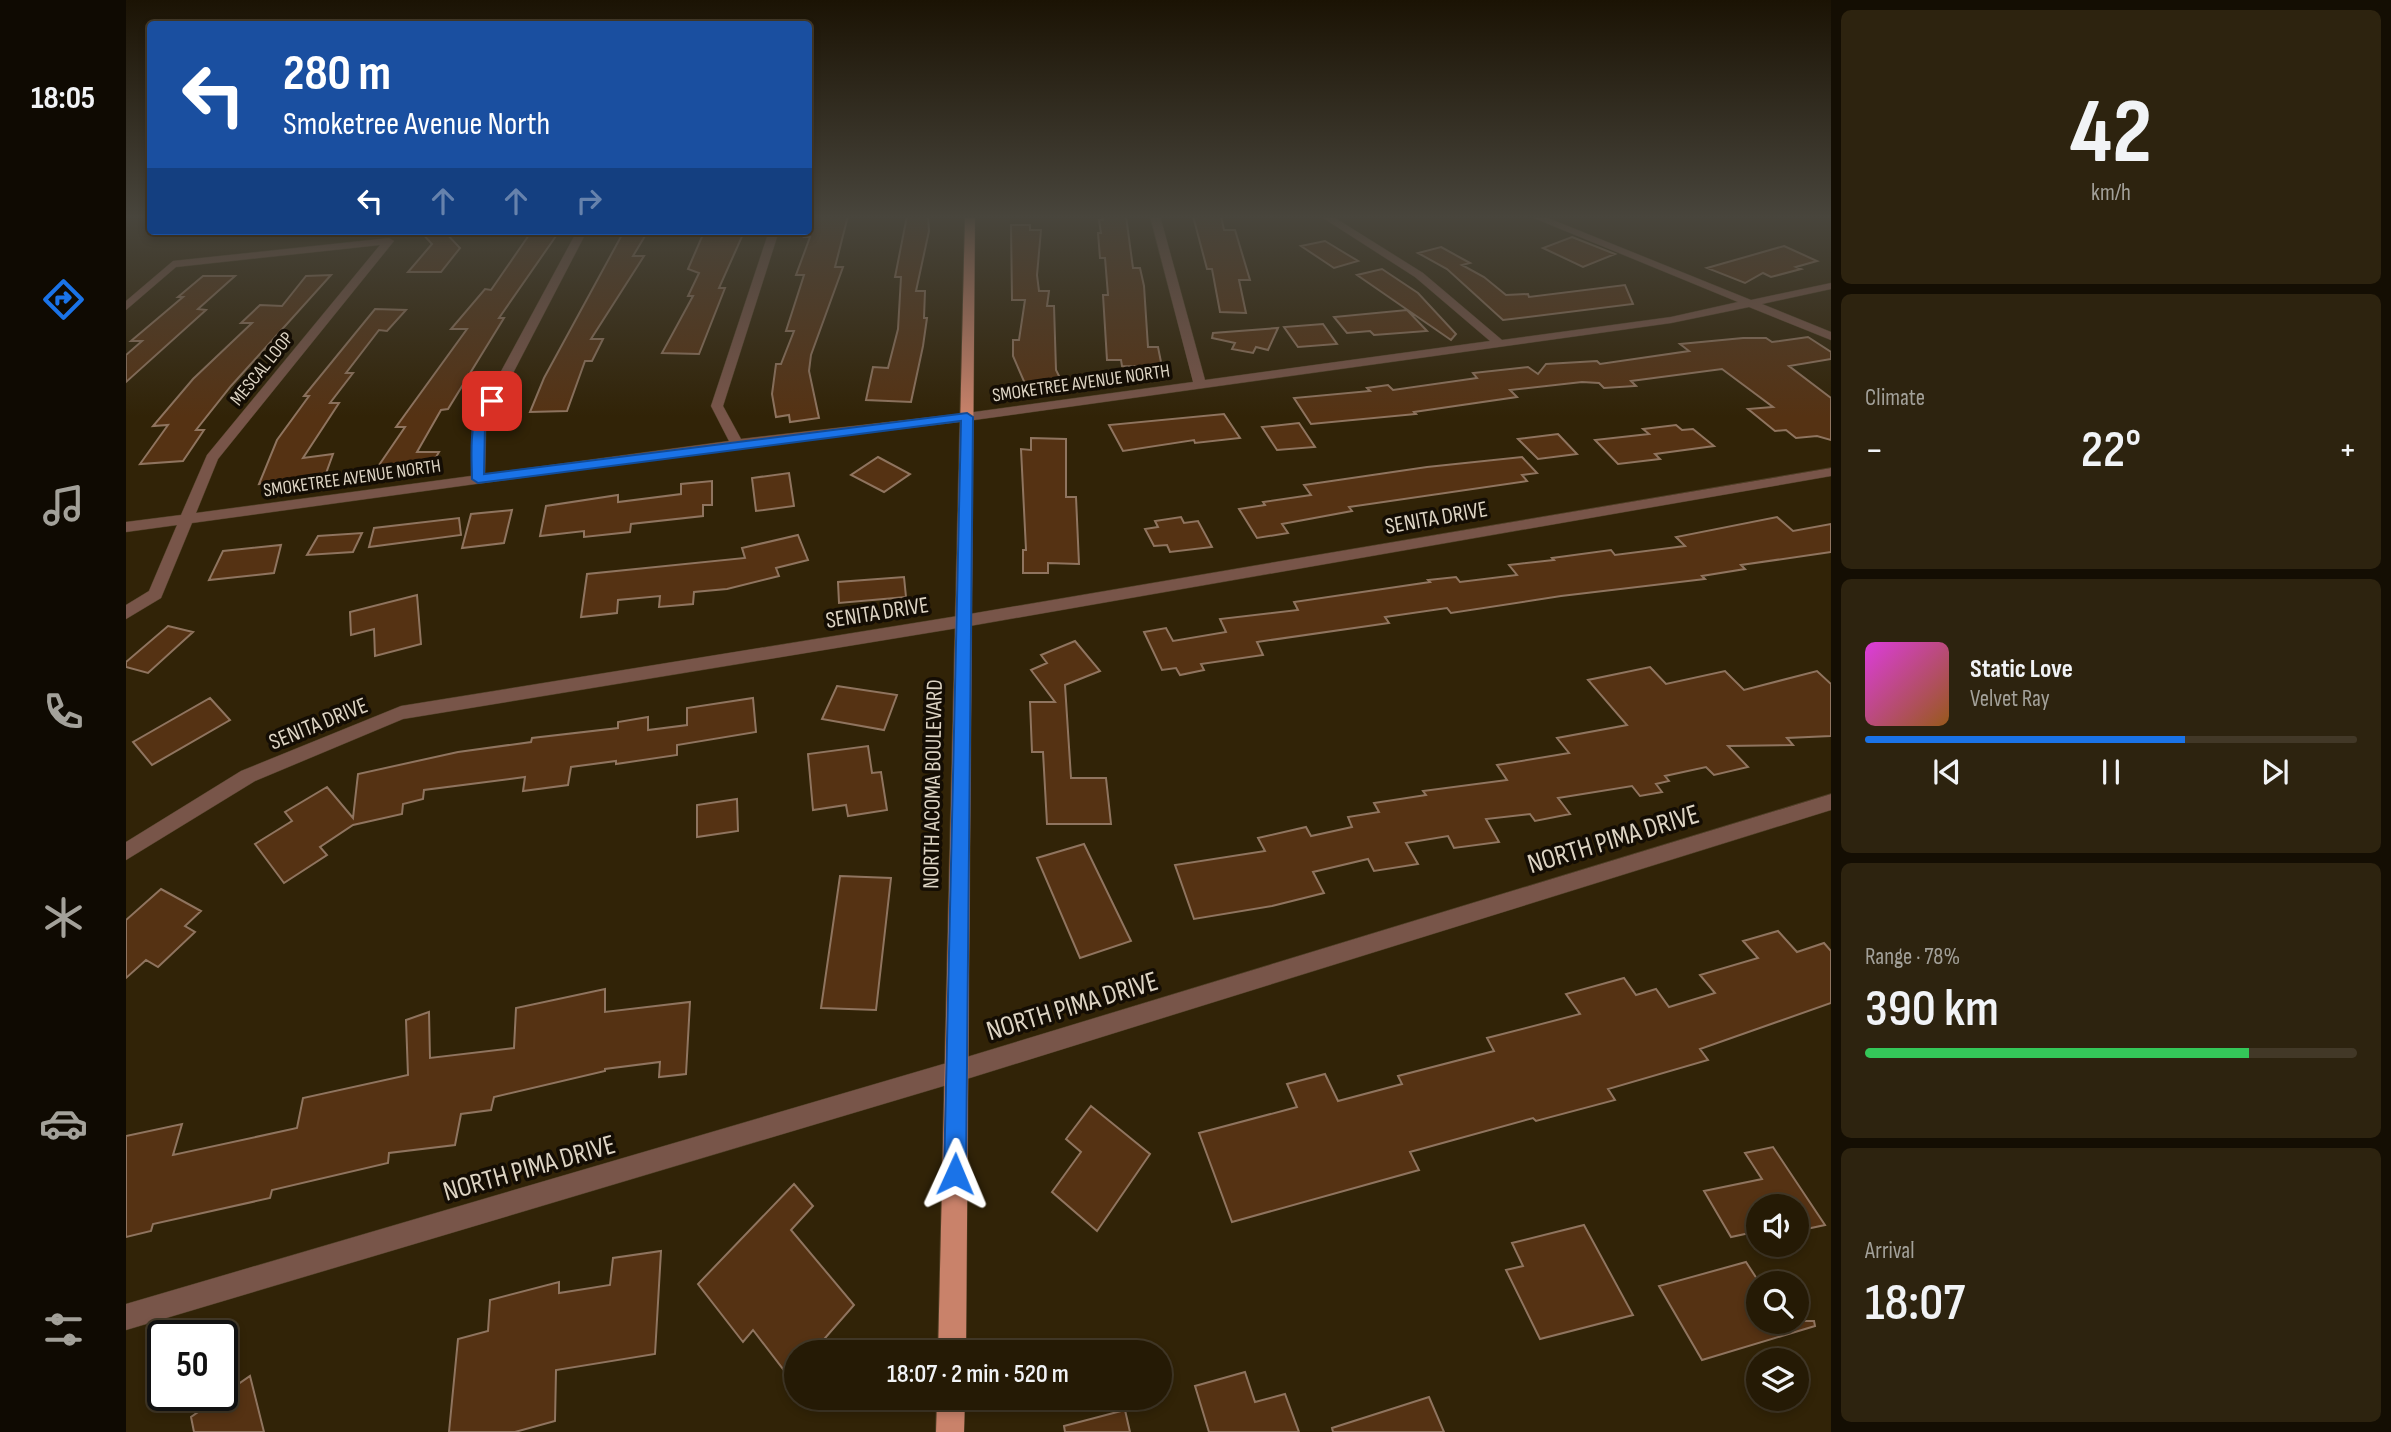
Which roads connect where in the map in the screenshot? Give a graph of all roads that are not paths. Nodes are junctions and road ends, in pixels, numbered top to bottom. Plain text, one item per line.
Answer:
1 (152, 283) edge
2 (356, 283) edge
3 (554, 283) edge
4 (757, 283) edge
5 (969, 283) edge
6 (1174, 283) edge
7 (1428, 283) edge
8 (1700, 283) edge
9 (1831, 286) edge
10 (1753, 304) junction
11 (126, 307) edge
12 (1831, 336) edge
13 (1499, 343) junction
14 (1200, 384) junction
15 (967, 417) junction
16 (737, 444) junction
17 (1831, 472) edge
18 (478, 479) junction
19 (188, 520) junction
20 (126, 527) edge
21 (126, 613) edge
22 (964, 621) junction
23 (1831, 802) edge
24 (126, 852) edge
25 (957, 1071) junction
26 (126, 1317) edge
27 (952, 1340) edge
28 (951, 1410) edge
29 (950, 1432) edge

1 - 11 street, MESCAL LOOP
2 - 19 street, MESCAL LOOP
3 - 18 street
4 - 16 street
5 - 15 main road, NORTH ACOMA BOULEVARD
6 - 14 street
7 - 13 street
8 - 10 street
9 - 10 street, SMOKETREE AVENUE NORTH
10 - 12 street
10 - 13 street, SMOKETREE AVENUE NORTH
13 - 14 street, SMOKETREE AVENUE NORTH
14 - 15 street, SMOKETREE AVENUE NORTH
15 - 16 street, SMOKETREE AVENUE NORTH
15 - 22 main road, NORTH ACOMA BOULEVARD
16 - 18 street, SMOKETREE AVENUE NORTH
17 - 22 street, SENITA DRIVE
18 - 19 street, SMOKETREE AVENUE NORTH
19 - 20 street, SMOKETREE AVENUE NORTH
19 - 21 street
22 - 24 street, SENITA DRIVE
22 - 25 main road, NORTH ACOMA BOULEVARD
23 - 25 street, NORTH PIMA DRIVE
25 - 26 street, NORTH PIMA DRIVE
25 - 27 main road, NORTH ACOMA BOULEVARD
28 - 29 main road

